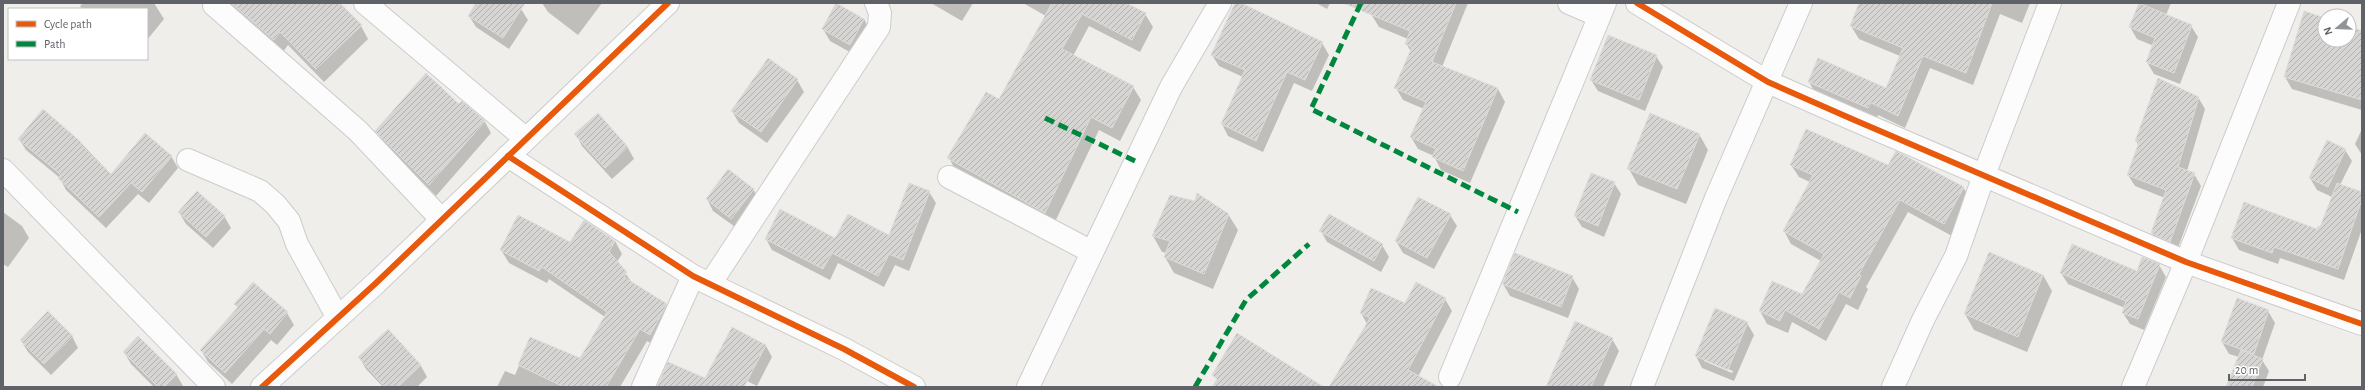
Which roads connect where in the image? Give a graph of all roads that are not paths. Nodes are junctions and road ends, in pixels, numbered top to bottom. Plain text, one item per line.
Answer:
1 (365, 3) edge
2 (668, 3) edge
3 (876, 3) edge
4 (1220, 3) edge
5 (1569, 3) edge
6 (1637, 3) edge
7 (1801, 3) edge
8 (2050, 3) edge
9 (2289, 3) edge
10 (214, 5) dead end
11 (1602, 10) edge
12 (1768, 82) junction
13 (526, 139) junction
14 (508, 156) junction
15 (188, 160) dead end
16 (3, 170) edge
17 (1984, 175) junction
18 (949, 178) dead end
19 (442, 220) junction
20 (1092, 252) junction
21 (2186, 262) junction
22 (702, 280) junction
23 (338, 318) junction
24 (2362, 324) edge
25 (1450, 377) dead end
26 (214, 387) edge
27 (262, 387) edge
28 (643, 387) edge
29 (914, 387) edge
30 (1028, 387) edge
31 (1642, 387) edge
32 (1893, 387) edge
33 (2133, 387) edge

1 - 13 street
2 - 13 street
3 - 22 street
4 - 20 street
5 - 11 street
6 - 12 street
7 - 12 street
8 - 17 street
9 - 21 street
10 - 19 street
11 - 25 street
12 - 17 street
12 - 31 street
13 - 14 street
14 - 19 street
14 - 22 street
15 - 23 street
16 - 26 street
17 - 21 street
17 - 32 street
18 - 20 street
19 - 23 street
20 - 30 street
21 - 24 street
21 - 33 street
22 - 28 street
22 - 29 street
23 - 27 street

